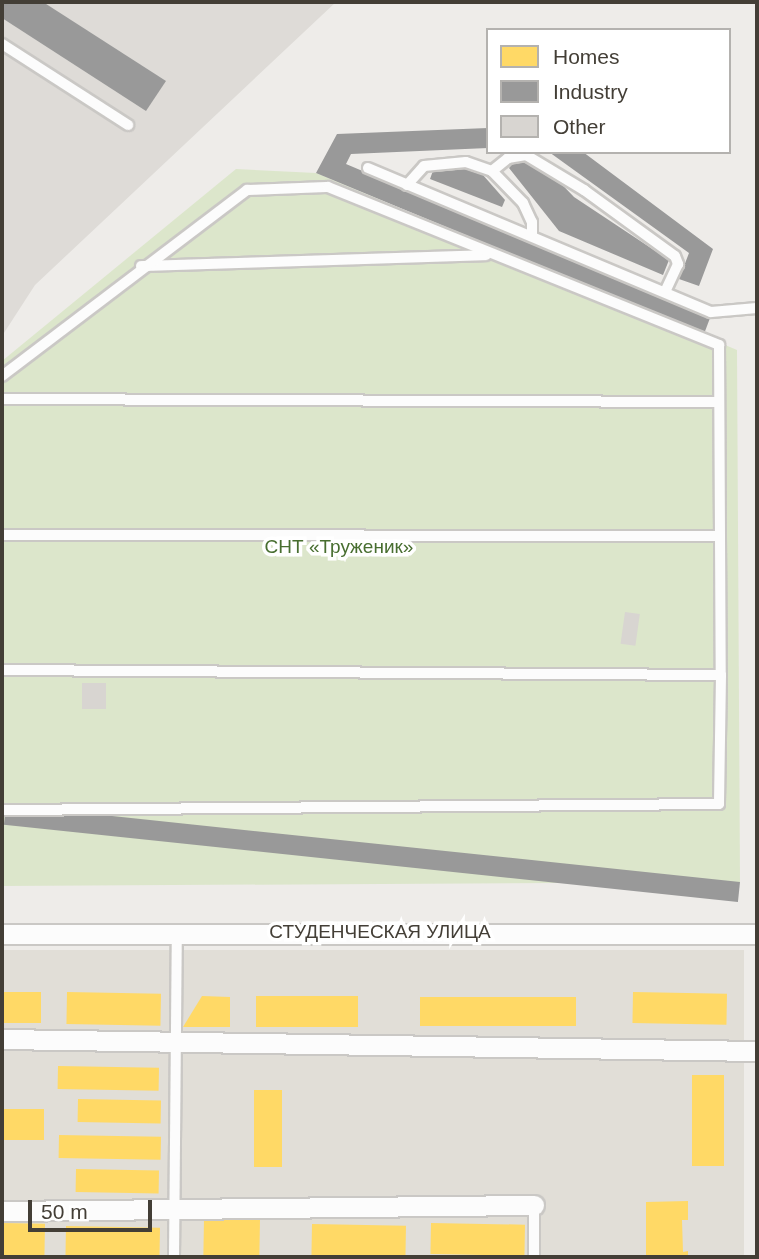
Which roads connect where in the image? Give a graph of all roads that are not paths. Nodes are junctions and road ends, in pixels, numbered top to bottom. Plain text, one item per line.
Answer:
1 (2, 44) edge
2 (128, 125) dead end
3 (368, 168) dead end
4 (492, 171) junction
5 (407, 185) junction
6 (532, 236) junction
7 (491, 255) junction
8 (140, 267) junction
9 (666, 292) junction
10 (757, 307) edge
11 (2, 376) edge
12 (2, 399) edge
13 (718, 402) junction
14 (2, 535) edge
15 (720, 536) junction
16 (2, 670) edge
17 (721, 675) junction
18 (2, 810) edge
19 (177, 933) junction
20 (2, 934) edge
21 (757, 934) edge
22 (2, 1039) edge
23 (176, 1042) junction
24 (757, 1051) edge
25 (534, 1205) joint
26 (175, 1209) junction
27 (2, 1210) edge
28 (174, 1257) edge
29 (534, 1257) edge

1 - 2 lane
3 - 5 lane
4 - 5 lane
4 - 6 lane
4 - 9 lane
5 - 6 lane
6 - 9 lane
7 - 8 lane
7 - 8 lane
7 - 13 lane
8 - 11 lane
9 - 10 lane
12 - 13 lane
13 - 15 lane
14 - 15 lane
15 - 17 lane
16 - 17 lane
17 - 18 lane
19 - 20 street, СТУДЕНЧЕСКАЯ УЛИЦА
19 - 21 street, СТУДЕНЧЕСКАЯ УЛИЦА
19 - 23 lane
22 - 23 street
23 - 24 street
23 - 26 lane
25 - 26 street
25 - 29 lane
26 - 27 street
26 - 28 lane

